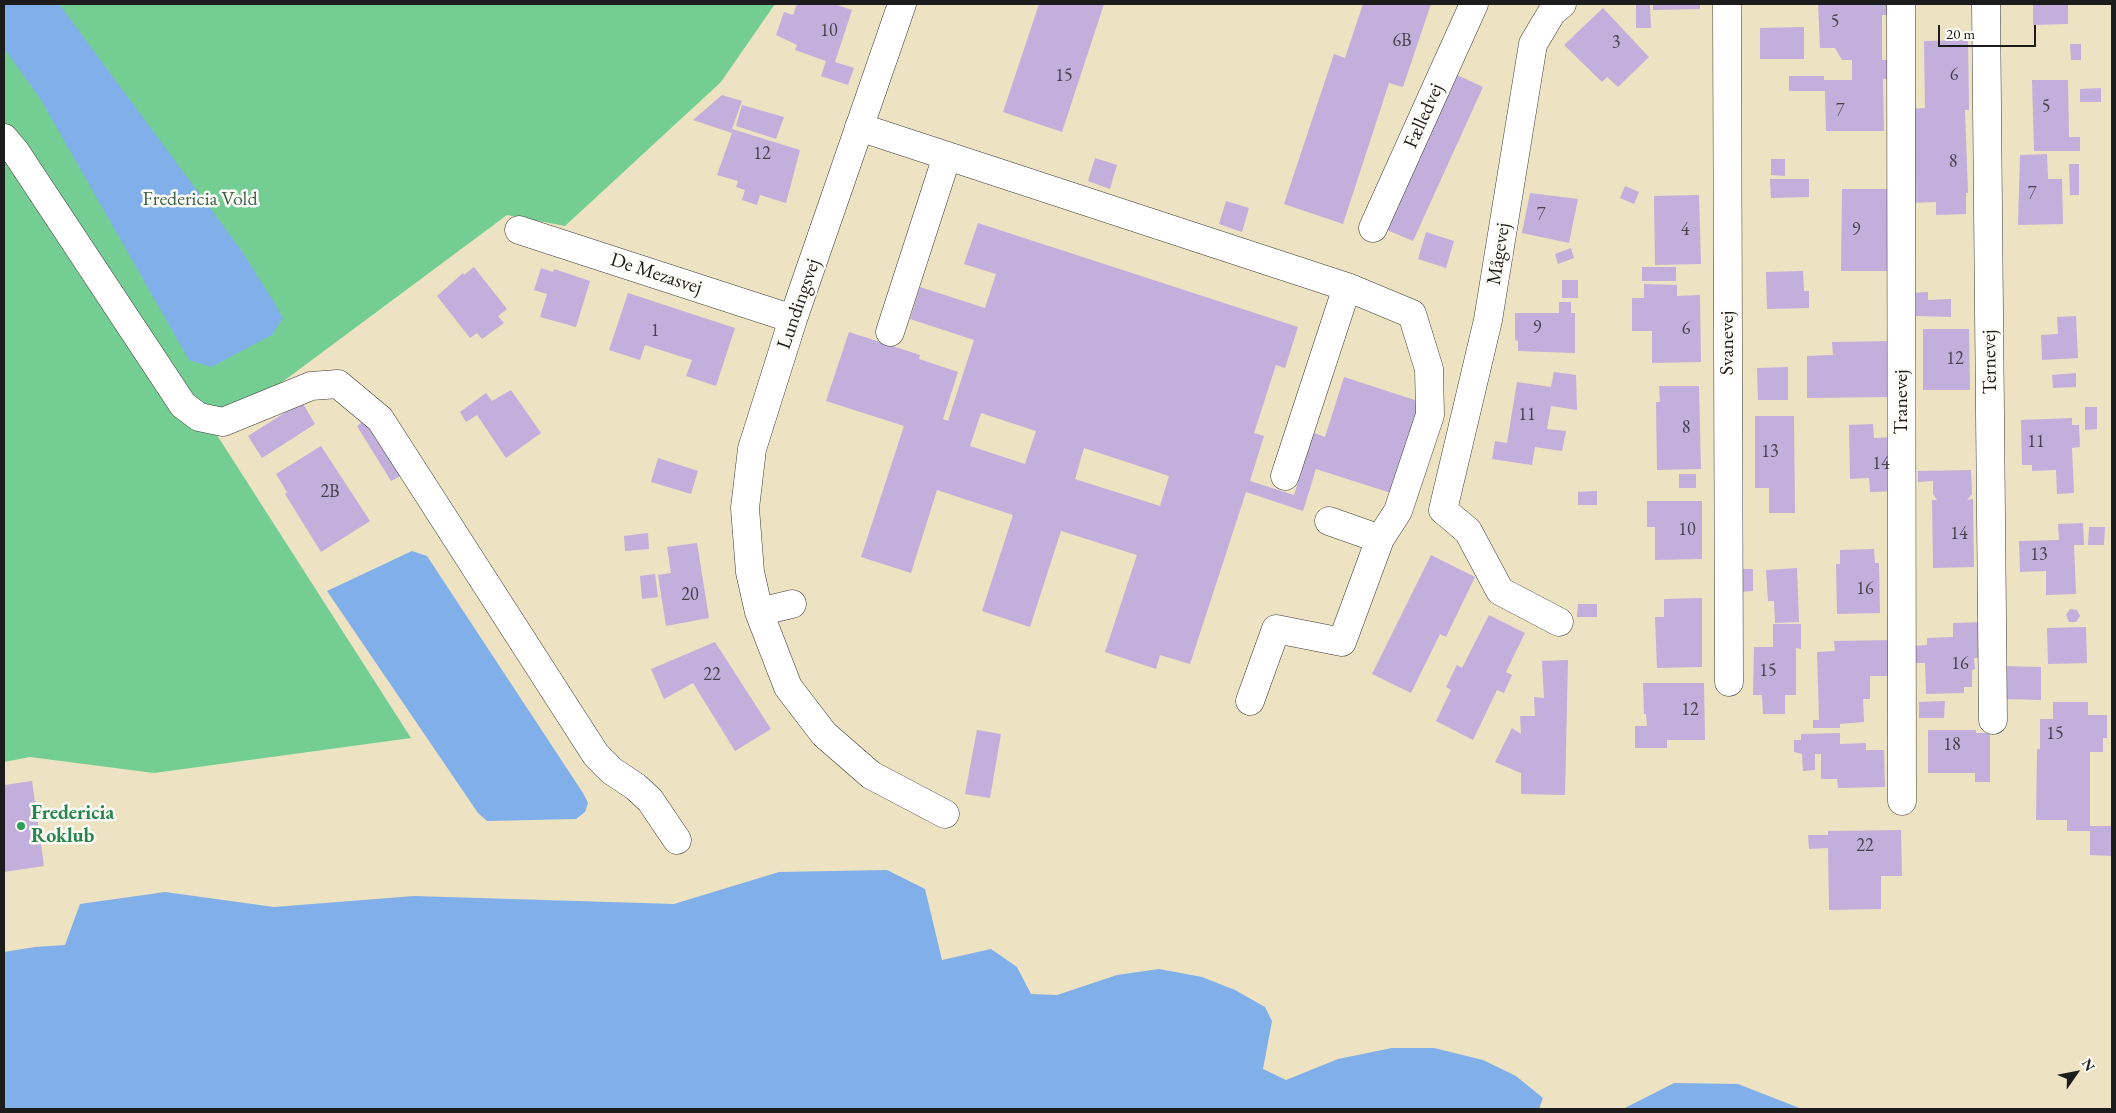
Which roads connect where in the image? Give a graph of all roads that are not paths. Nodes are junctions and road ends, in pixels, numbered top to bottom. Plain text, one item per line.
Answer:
1 (902, 4) edge
2 (1474, 4) edge
3 (1562, 4) edge
4 (1727, 4) edge
5 (1901, 4) edge
6 (1986, 4) edge
7 (859, 127) junction
8 (4, 138) edge
9 (947, 156) junction
10 (1374, 228) dead end
11 (519, 230) dead end
12 (1347, 286) junction
13 (793, 319) junction
14 (890, 332) dead end
15 (1285, 476) dead end
16 (1329, 521) dead end
17 (1380, 539) junction
18 (792, 604) dead end
19 (759, 612) junction
20 (1559, 622) dead end
21 (1729, 682) dead end
22 (1250, 701) dead end
23 (1993, 720) dead end
24 (1902, 801) dead end
25 (945, 814) dead end
26 (677, 840) dead end

1 - 7 street, Lundingsvej
2 - 10 street, Fælledvej
3 - 20 street, Mågevej
4 - 21 street, Svanevej
5 - 24 street, Tranevej
6 - 23 street, Ternevej
7 - 9 street
7 - 13 street, Lundingsvej
8 - 26 street
9 - 12 street
9 - 14 street
11 - 13 street, De Mezasvej
12 - 15 street
12 - 17 street
13 - 19 street, Lundingsvej
16 - 17 street
17 - 22 street
18 - 19 street
19 - 25 street, Lundingsvej

